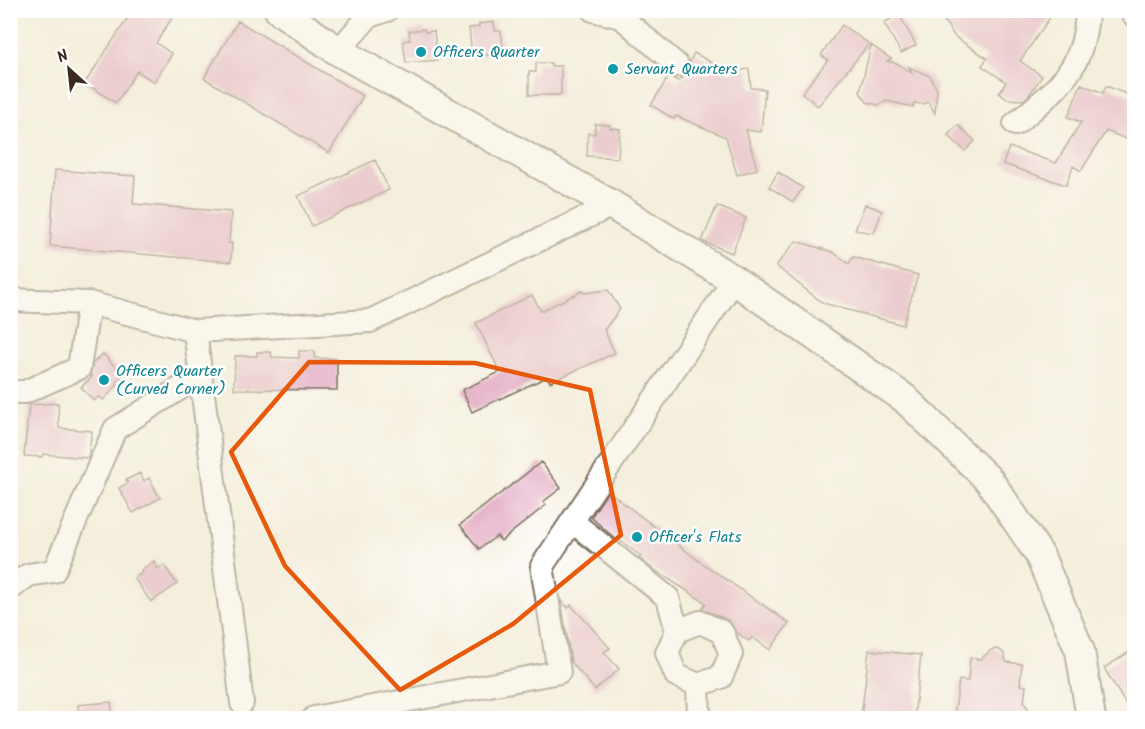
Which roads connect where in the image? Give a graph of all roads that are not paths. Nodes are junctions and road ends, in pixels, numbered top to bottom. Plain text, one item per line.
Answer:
1 (279, 10) edge
2 (387, 10) edge
3 (593, 10) edge
4 (1088, 10) edge
5 (1130, 10) edge
6 (623, 14) edge
7 (1134, 15) edge
8 (338, 51) junction
9 (677, 65) dead end
10 (1015, 124) dead end
11 (612, 205) junction
12 (734, 280) junction
13 (10, 300) edge
14 (89, 303) junction
15 (195, 331) junction
16 (200, 376) junction
17 (10, 393) edge
18 (573, 522) junction
19 (10, 589) edge
20 (677, 631) junction
21 (698, 685) junction
22 (242, 703) dead end
23 (314, 718) edge
24 (699, 718) edge
25 (1091, 718) edge

1 - 8 main road
2 - 8 street
3 - 6 street
4 - 10 street
5 - 7 street
6 - 9 street
8 - 11 main road
11 - 12 main road
11 - 15 street
12 - 18 street
12 - 25 main road
13 - 14 street
14 - 15 street
14 - 17 street
15 - 16 street
16 - 19 street
16 - 22 street
18 - 20 street
18 - 23 street
20 - 21 street
20 - 21 street
21 - 24 street

